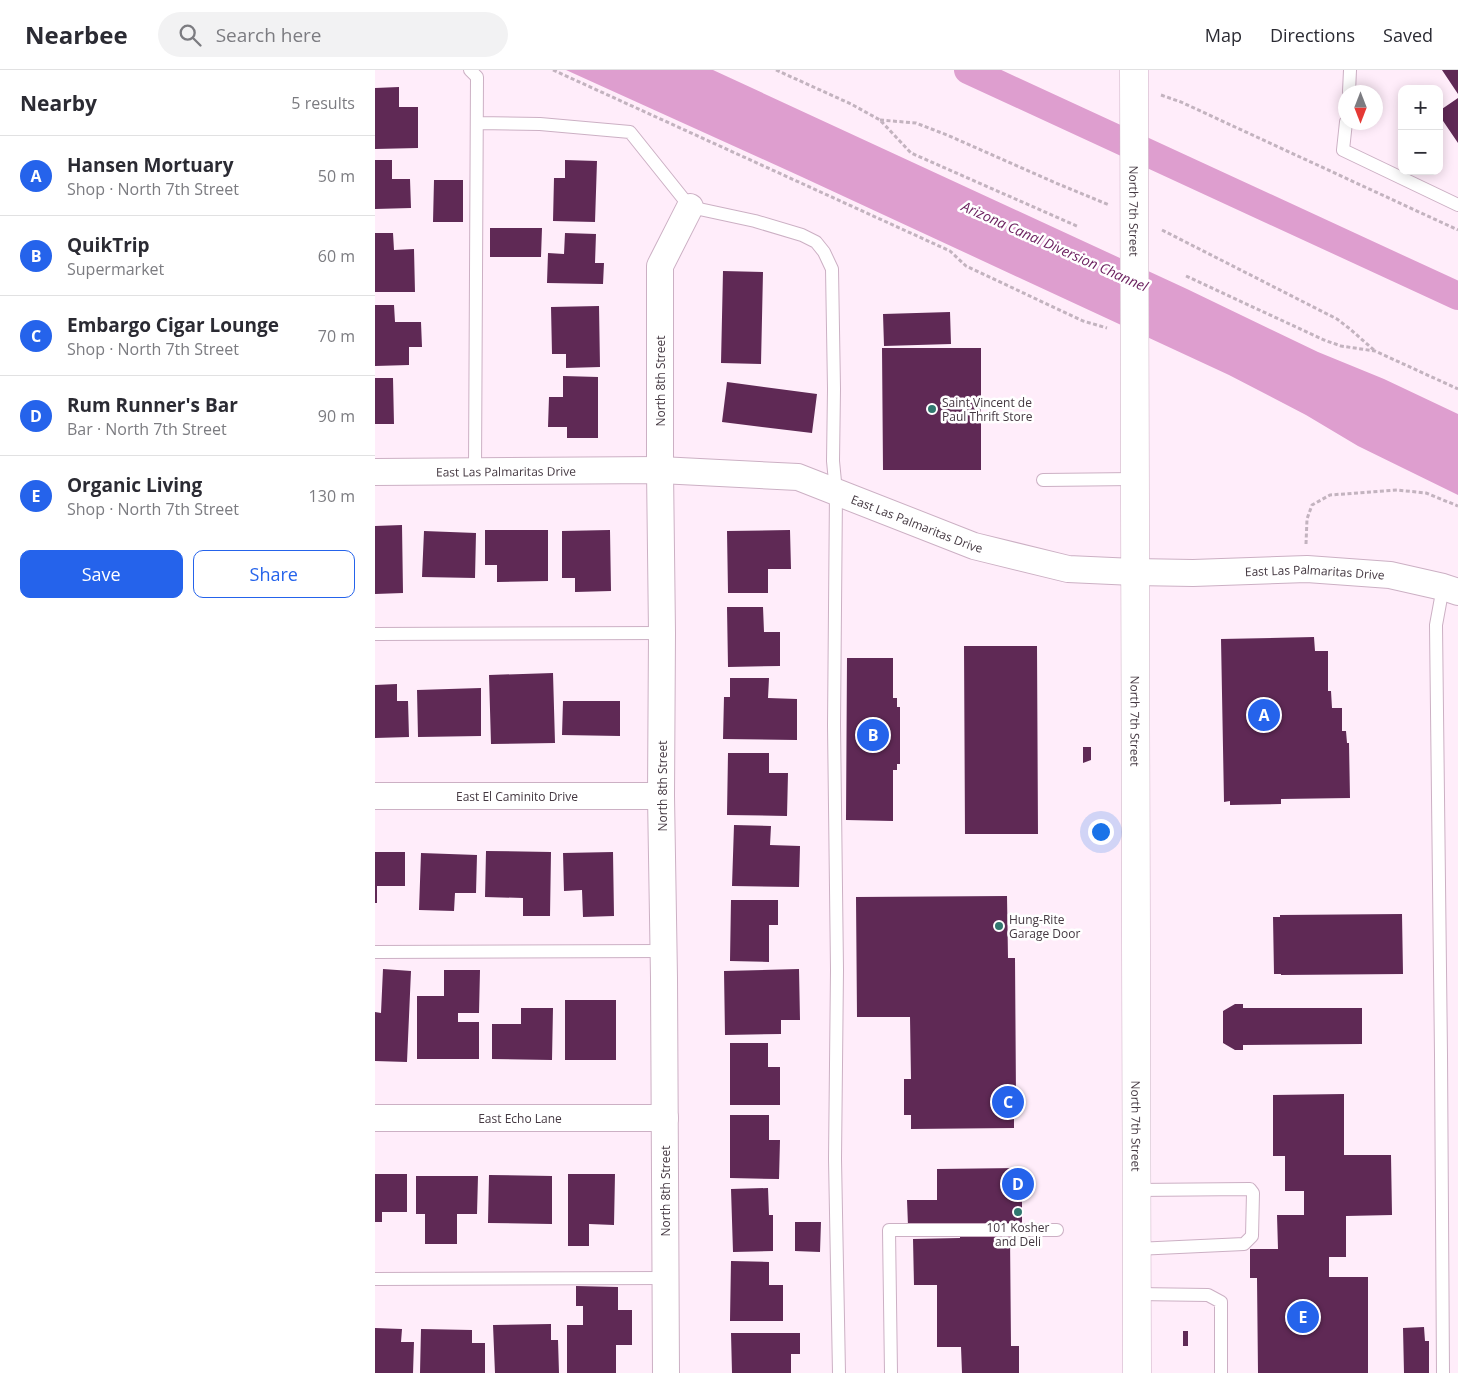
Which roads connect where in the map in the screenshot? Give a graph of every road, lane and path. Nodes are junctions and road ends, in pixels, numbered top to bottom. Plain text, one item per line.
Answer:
1 (470, 70) edge
2 (553, 70) edge
3 (776, 70) edge
4 (1350, 70) edge
5 (1134, 77) edge
6 (1349, 85) edge
7 (477, 123) junction
8 (1345, 130) edge
9 (1458, 205) edge
10 (690, 207) junction
11 (1079, 227) dead end
12 (1458, 230) edge
13 (1186, 276) dead end
14 (1134, 338) junction
15 (1458, 389) edge
16 (660, 470) junction
17 (375, 472) edge
18 (475, 472) junction
19 (1134, 479) junction
20 (1043, 480) dead end
21 (836, 492) junction
22 (1458, 506) edge
23 (1307, 569) junction
24 (1134, 572) junction
25 (1451, 589) edge
26 (662, 633) junction
27 (375, 634) edge
28 (375, 796) edge
29 (661, 796) junction
30 (664, 951) junction
31 (375, 952) edge
32 (375, 1118) edge
33 (665, 1118) junction
34 (1136, 1190) junction
35 (1057, 1230) dead end
36 (1136, 1249) junction
37 (665, 1278) junction
38 (375, 1279) edge
39 (1137, 1294) junction
40 (666, 1373) edge
41 (839, 1373) edge
42 (891, 1373) edge
43 (1137, 1373) edge
44 (1221, 1373) edge
45 (1443, 1373) edge

1 - 7 lane
2 - 14 path
3 - 11 path
4 - 6 lane
5 - 12 path
5 - 14 main road, North 7th Street
7 - 10 lane
7 - 18 lane
8 - 9 lane
10 - 16 street, North 8th Street
10 - 21 lane
13 - 15 path
14 - 19 main road, North 7th Street
16 - 18 street, East Las Palmaritas Drive
16 - 21 street, East Las Palmaritas Drive
16 - 26 street, North 8th Street
17 - 18 street, East Las Palmaritas Drive
19 - 20 lane
19 - 24 main road, North 7th Street
21 - 24 street, East Las Palmaritas Drive
21 - 41 lane
22 - 23 path
23 - 24 street, East Las Palmaritas Drive
23 - 25 street, East Las Palmaritas Drive
24 - 34 main road, North 7th Street
25 - 45 lane
26 - 27 lane
26 - 29 street, North 8th Street
28 - 29 street, East El Caminito Drive
29 - 30 street, North 8th Street
30 - 31 lane
30 - 33 street, North 8th Street
32 - 33 street, East Echo Lane
33 - 37 street, North 8th Street
34 - 36 main road, North 7th Street
34 - 36 lane
35 - 42 lane
36 - 39 main road, North 7th Street
37 - 38 lane
37 - 40 street, North 8th Street
39 - 43 main road, North 7th Street
39 - 44 lane

